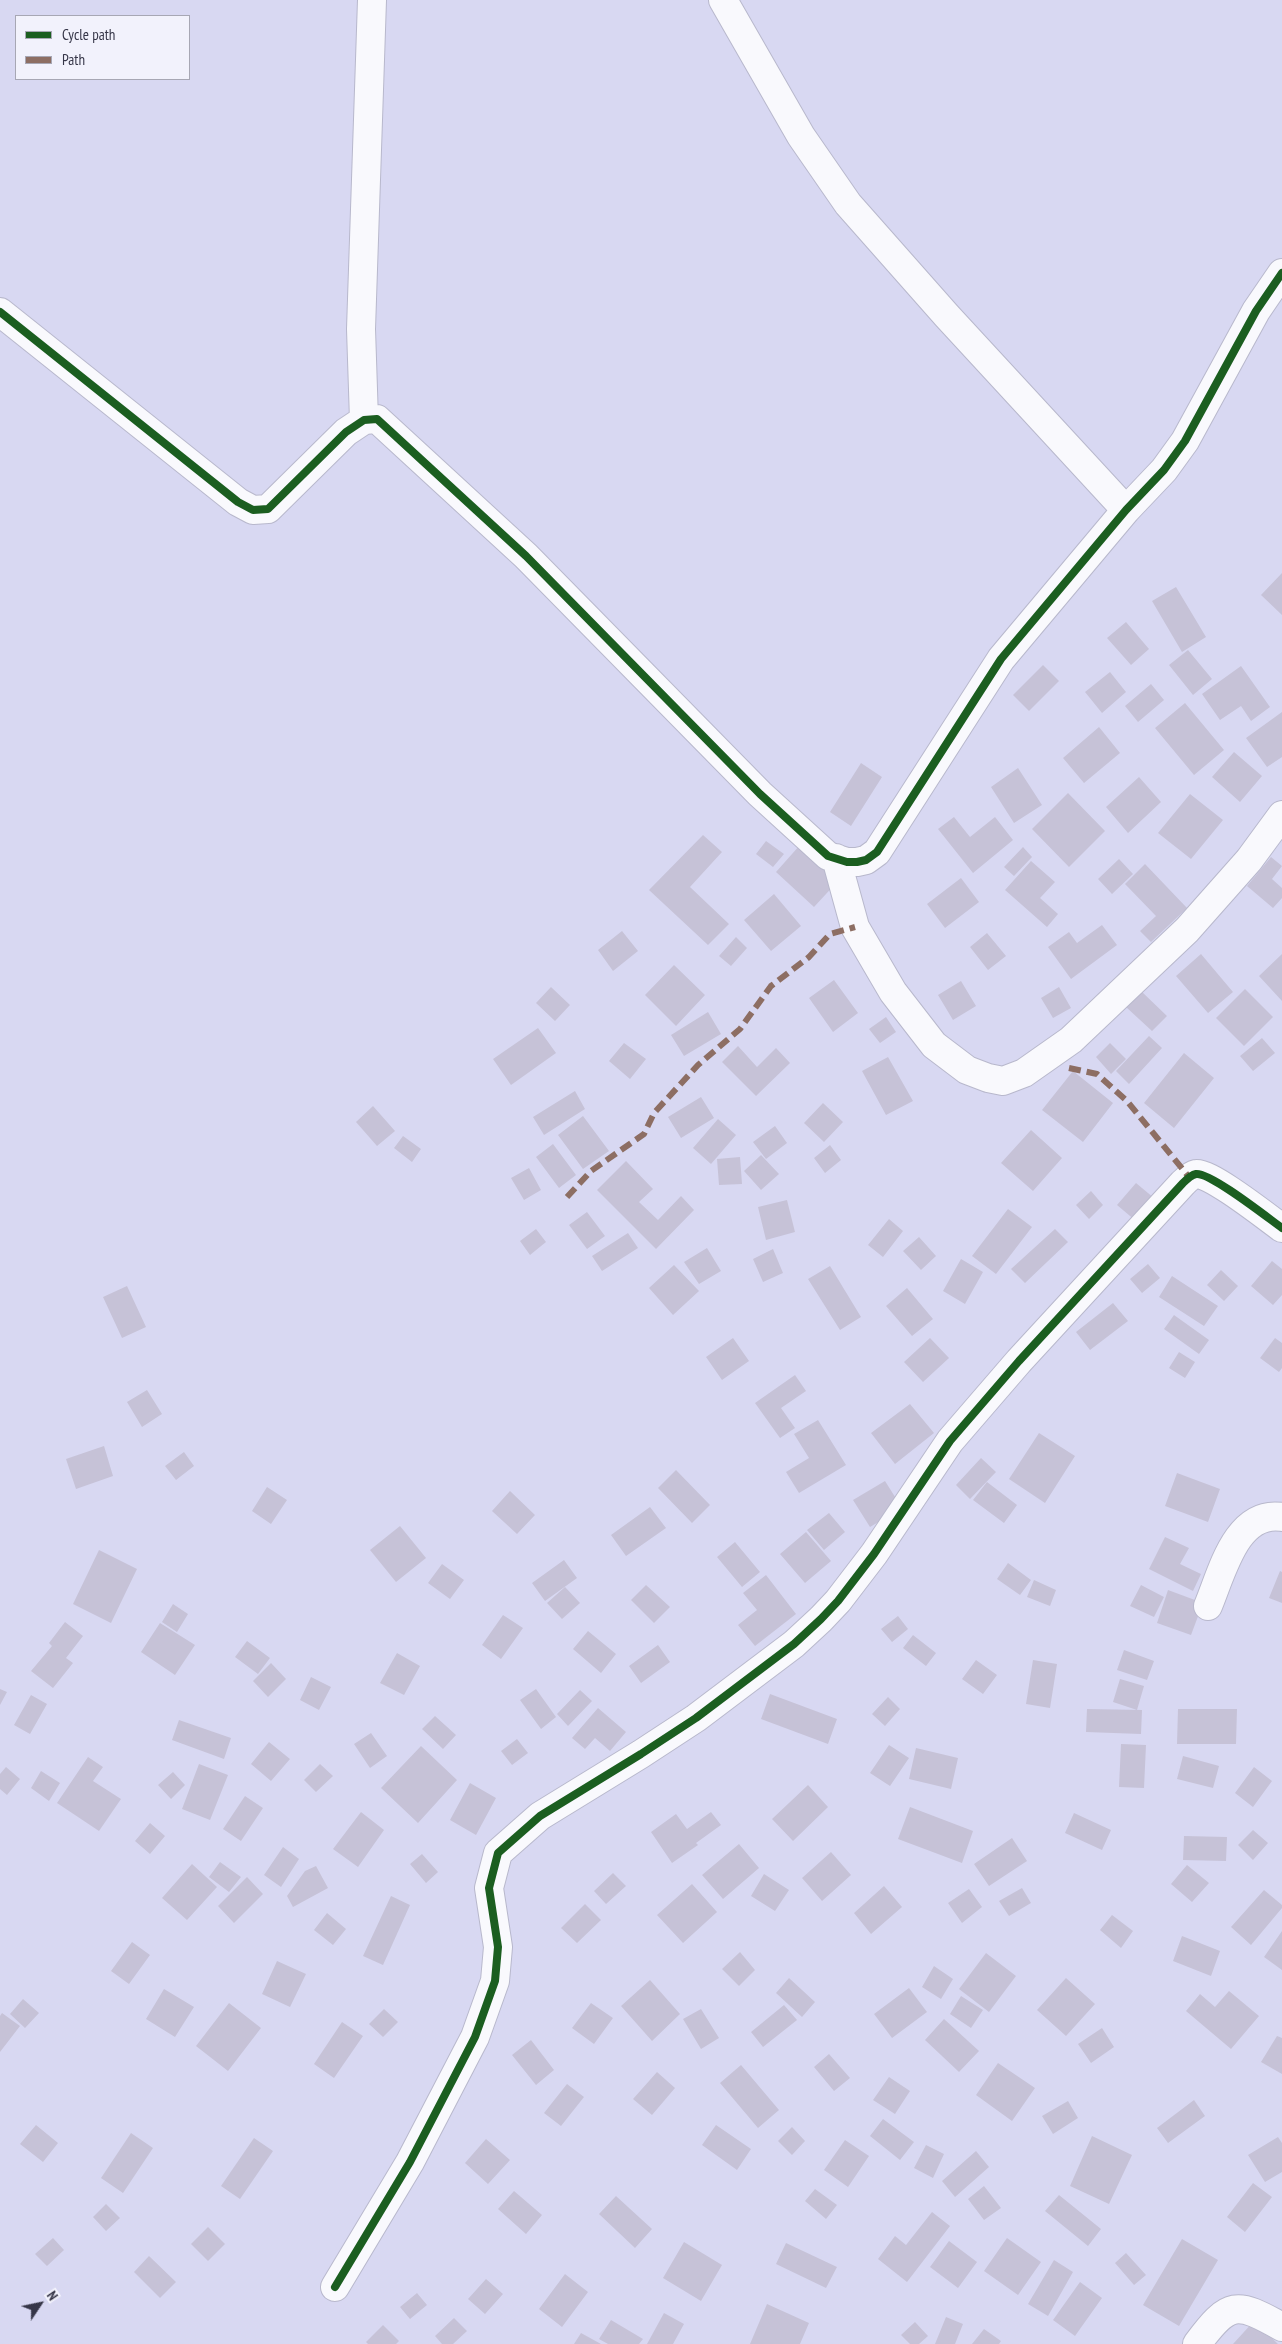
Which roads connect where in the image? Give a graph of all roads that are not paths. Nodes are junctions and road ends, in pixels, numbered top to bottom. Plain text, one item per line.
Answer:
1 (372, 0) edge
2 (723, 0) edge
3 (1282, 273) edge
4 (0, 312) edge
5 (364, 420) junction
6 (1126, 510) junction
7 (1282, 816) edge
8 (836, 858) junction
9 (1282, 1228) edge
10 (1282, 1517) edge
11 (1208, 1606) dead end
12 (335, 2287) dead end
13 (1282, 2327) edge
14 (1197, 2344) edge

1 - 5 street
2 - 6 street
3 - 6 street
4 - 5 street
5 - 8 street
6 - 8 street
7 - 8 street
9 - 12 street
10 - 11 street
13 - 14 street

